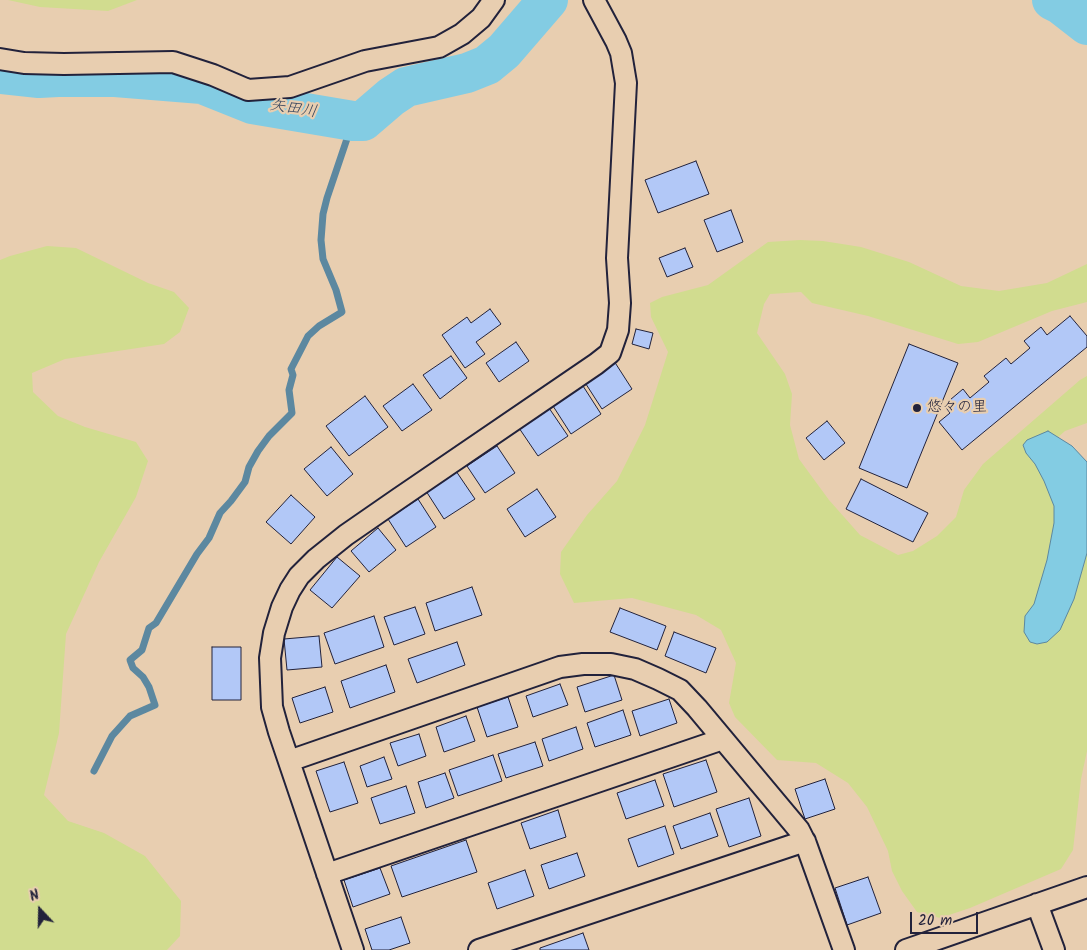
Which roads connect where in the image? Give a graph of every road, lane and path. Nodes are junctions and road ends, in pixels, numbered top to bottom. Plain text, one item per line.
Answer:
1 (494, 0) edge
2 (594, 0) edge
3 (0, 59) edge
4 (723, 739) junction
5 (289, 761) junction
6 (805, 841) junction
7 (327, 874) junction
8 (1087, 887) edge
9 (1037, 904) junction
10 (353, 950) edge
11 (479, 950) edge
12 (844, 950) edge
13 (906, 950) edge
14 (1054, 950) edge

1 - 3 street
2 - 5 street
4 - 5 street
4 - 6 street
4 - 7 street
5 - 7 street
6 - 11 street
6 - 12 street
7 - 10 street
8 - 9 street
9 - 13 street
9 - 14 street

